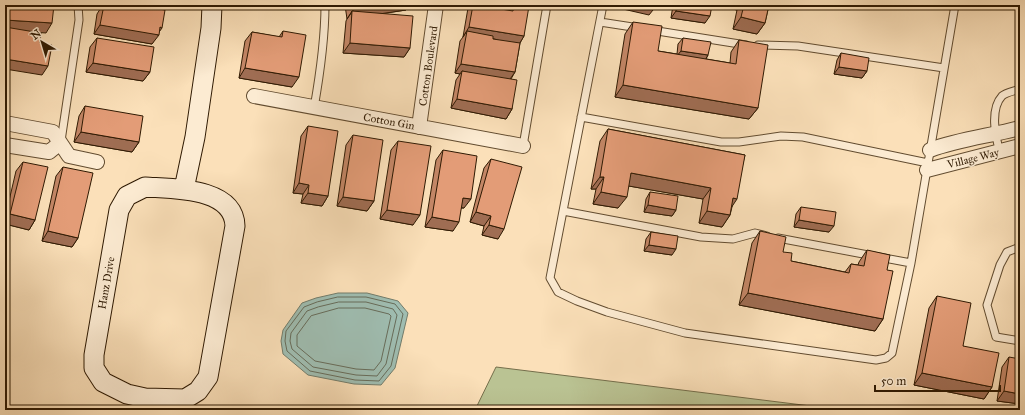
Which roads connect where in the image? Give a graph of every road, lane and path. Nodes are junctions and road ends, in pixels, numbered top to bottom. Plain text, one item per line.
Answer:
1 (78, 5) edge
2 (212, 5) edge
3 (325, 5) edge
4 (436, 5) edge
5 (547, 5) edge
6 (603, 5) edge
7 (955, 5) edge
8 (600, 22) junction
9 (944, 68) junction
10 (1020, 89) edge
11 (254, 96) dead end
12 (314, 108) junction
13 (581, 118) junction
14 (5, 123) edge
15 (419, 127) junction
16 (1020, 128) edge
17 (995, 135) junction
18 (60, 143) junction
19 (5, 145) edge
20 (523, 146) joint
21 (1020, 146) edge
22 (1000, 152) junction
23 (928, 161) junction
24 (96, 162) dead end
25 (184, 190) junction
26 (563, 211) junction
27 (1020, 248) edge
28 (911, 263) junction
29 (1020, 342) edge
30 (144, 404) edge

1 - 18 lane
2 - 25 street
3 - 12 lane
4 - 15 street, Cotton Boulevard
5 - 20 lane
6 - 8 lane
7 - 9 lane
8 - 9 lane
8 - 13 lane
9 - 23 lane
10 - 17 lane
11 - 12 street, Cotton Gin
12 - 15 street, Cotton Gin
13 - 23 lane
13 - 26 lane
14 - 18 street
15 - 20 street, Cotton Gin
16 - 17 street, Village Way
17 - 22 lane
17 - 23 street, Village Way
18 - 19 street
18 - 24 street
21 - 22 street, Village Way
22 - 23 street, Village Way
23 - 28 lane
25 - 30 street, Hanz Drive
25 - 30 street, Hanz Drive
26 - 28 lane
26 - 28 lane
27 - 29 lane

